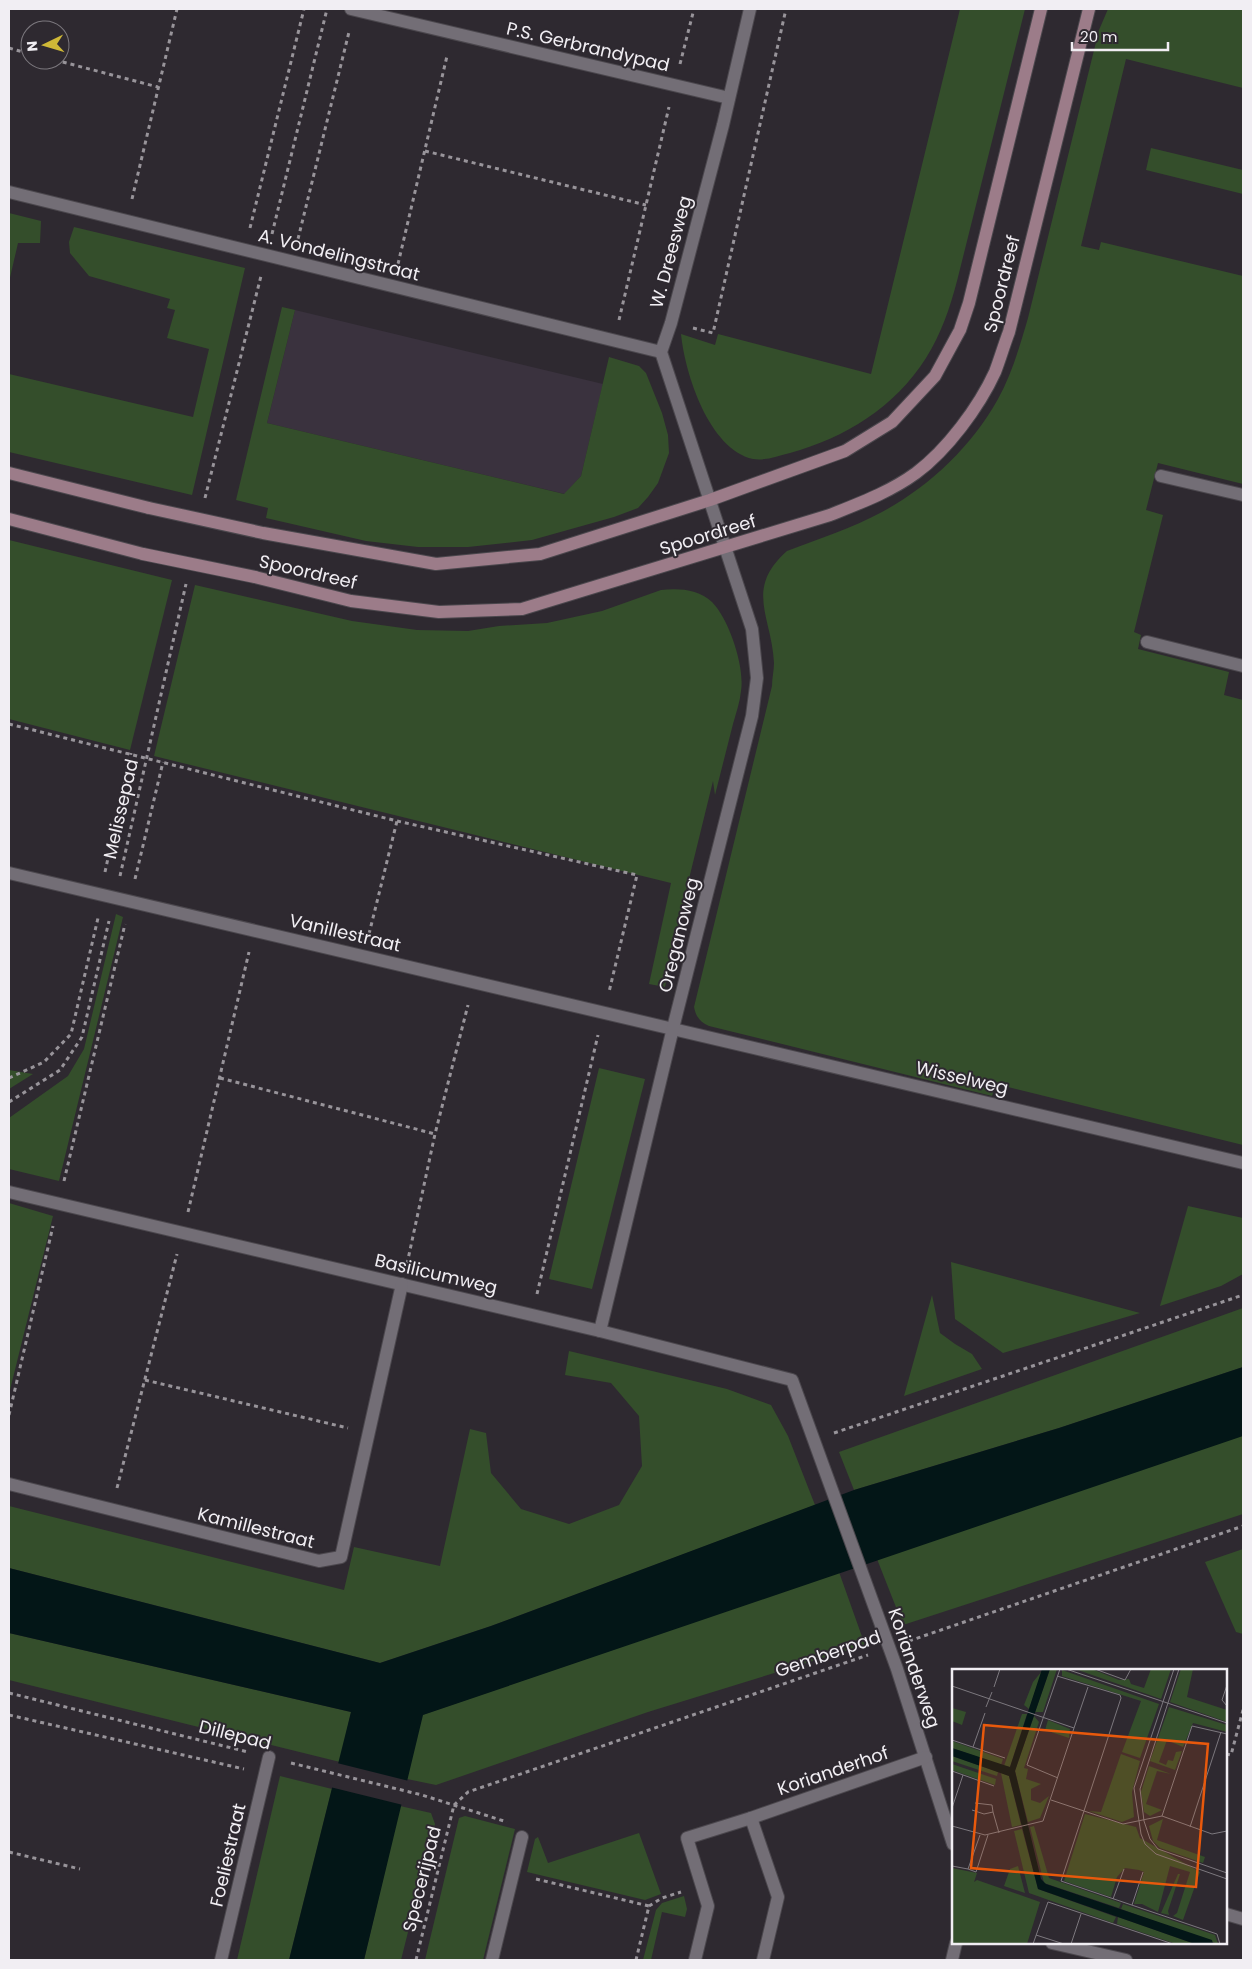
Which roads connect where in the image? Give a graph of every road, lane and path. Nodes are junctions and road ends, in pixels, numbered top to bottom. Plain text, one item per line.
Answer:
1 (177, 9) edge
2 (304, 9) edge
3 (353, 9) edge
4 (694, 9) edge
5 (750, 9) edge
6 (786, 9) edge
7 (1041, 9) edge
8 (1089, 9) edge
9 (452, 33) junction
10 (70, 64) edge
11 (675, 85) junction
12 (158, 87) junction
13 (729, 98) junction
14 (424, 151) junction
15 (9, 192) edge
16 (646, 205) junction
17 (126, 221) junction
18 (245, 250) junction
19 (292, 262) junction
20 (392, 286) junction
21 (671, 323) junction
22 (614, 340) junction
23 (661, 352) junction
24 (9, 473) edge
25 (1161, 476) dead end
26 (207, 490) dead end
27 (1243, 495) edge
28 (205, 499) dead end
29 (710, 500) junction
30 (9, 520) edge
31 (725, 548) junction
32 (186, 582) dead end
33 (1147, 642) dead end
34 (1243, 666) edge
35 (9, 724) edge
36 (131, 753) junction
37 (147, 757) junction
38 (163, 762) junction
39 (397, 821) junction
40 (9, 873) edge
41 (109, 897) junction
42 (130, 902) junction
43 (364, 956) junction
44 (474, 981) junction
45 (604, 1012) junction
46 (673, 1028) junction
47 (9, 1078) edge
48 (220, 1078) dead end
49 (9, 1102) edge
50 (436, 1134) junction
51 (1243, 1163) edge
52 (9, 1192) edge
53 (59, 1203) junction
54 (402, 1284) junction
55 (1243, 1295) edge
56 (532, 1315) junction
57 (600, 1331) junction
58 (145, 1380) dead end
59 (9, 1415) edge
60 (368, 1433) junction
61 (814, 1439) junction
62 (9, 1484) edge
63 (1243, 1526) edge
64 (888, 1648) junction
65 (9, 1693) edge
66 (1243, 1710) edge
67 (9, 1715) edge
68 (1227, 1754) edge
69 (268, 1757) junction
70 (926, 1757) junction
71 (265, 1774) junction
72 (454, 1805) junction
73 (751, 1818) junction
74 (522, 1837) joint
75 (952, 1841) edge
76 (9, 1852) edge
77 (80, 1869) dead end
78 (513, 1874) junction
79 (702, 1884) junction
80 (649, 1906) junction
81 (1227, 1914) edge
82 (1243, 1918) edge
83 (956, 1944) edge
84 (1056, 1944) edge
85 (221, 1960) edge
86 (416, 1960) edge
87 (492, 1960) edge
88 (636, 1960) edge
89 (695, 1960) edge
90 (763, 1960) edge
91 (952, 1960) edge
92 (1126, 1960) edge

1 - 12 path
2 - 18 path
3 - 9 street, P.S. Gerbrandypad
3 - 19 path
4 - 11 path
5 - 13 street, W. Dreesweg
6 - 21 path
7 - 29 main road, Spoordreef
8 - 31 main road, Spoordreef
9 - 11 street, P.S. Gerbrandypad
9 - 14 path
10 - 12 path
11 - 13 street, P.S. Gerbrandypad
11 - 16 path
12 - 17 path
13 - 21 street, W. Dreesweg
14 - 16 path
14 - 20 path
15 - 17 street, A. Vondelingstraat
16 - 22 path
17 - 18 street, A. Vondelingstraat
18 - 19 street, A. Vondelingstraat
19 - 20 street, A. Vondelingstraat
20 - 22 street, A. Vondelingstraat
21 - 23 street, W. Dreesweg
22 - 23 street, A. Vondelingstraat
23 - 29 street
24 - 29 main road, Spoordreef, bridge
25 - 27 street
26 - 28 path
29 - 31 street, Oreganoweg
30 - 31 main road, Spoordreef, bridge
31 - 46 street, Oreganoweg
32 - 37 path, Melissepad
33 - 34 street
35 - 36 path
36 - 37 path
36 - 41 path
37 - 38 path
37 - 41 path, Melissepad
38 - 39 path
38 - 42 path
39 - 43 path
39 - 45 path
40 - 41 street, Vanillestraat
41 - 42 street, Vanillestraat
41 - 47 path
41 - 49 path, Melissepad
42 - 43 street, Vanillestraat
42 - 53 path
43 - 44 street, Vanillestraat
44 - 45 street, Vanillestraat
44 - 50 path
45 - 46 street, Vanillestraat
45 - 56 path
46 - 51 street, Wisselweg
46 - 57 street, Oreganoweg
48 - 50 path
50 - 54 path
52 - 53 street, Basilicumweg
53 - 54 street, Basilicumweg
53 - 59 path
54 - 56 street, Basilicumweg
54 - 60 street, Kamillestraat
55 - 61 path
56 - 57 street, Basilicumweg
57 - 61 street, Basilicumweg
58 - 60 path
60 - 62 street, Kamillestraat
61 - 64 street, Korianderweg
63 - 64 path, Gemberpad
64 - 70 street, Korianderweg
64 - 72 path, Gemberpad
65 - 69 path, Dillepad
66 - 68 path
67 - 71 path
69 - 71 street, Foeliestraat
69 - 72 path, Dillepad
70 - 73 street, Korianderhof
70 - 75 street, Korianderweg
71 - 85 street, Foeliestraat
72 - 74 path, Dillepad
72 - 86 path, Specerijpad
73 - 79 street, Korianderhof
73 - 90 street
74 - 78 street
76 - 77 path
78 - 80 path
78 - 87 street
79 - 80 path
79 - 89 street, Korianderhof
80 - 88 path
81 - 82 street
83 - 91 street
84 - 92 street

